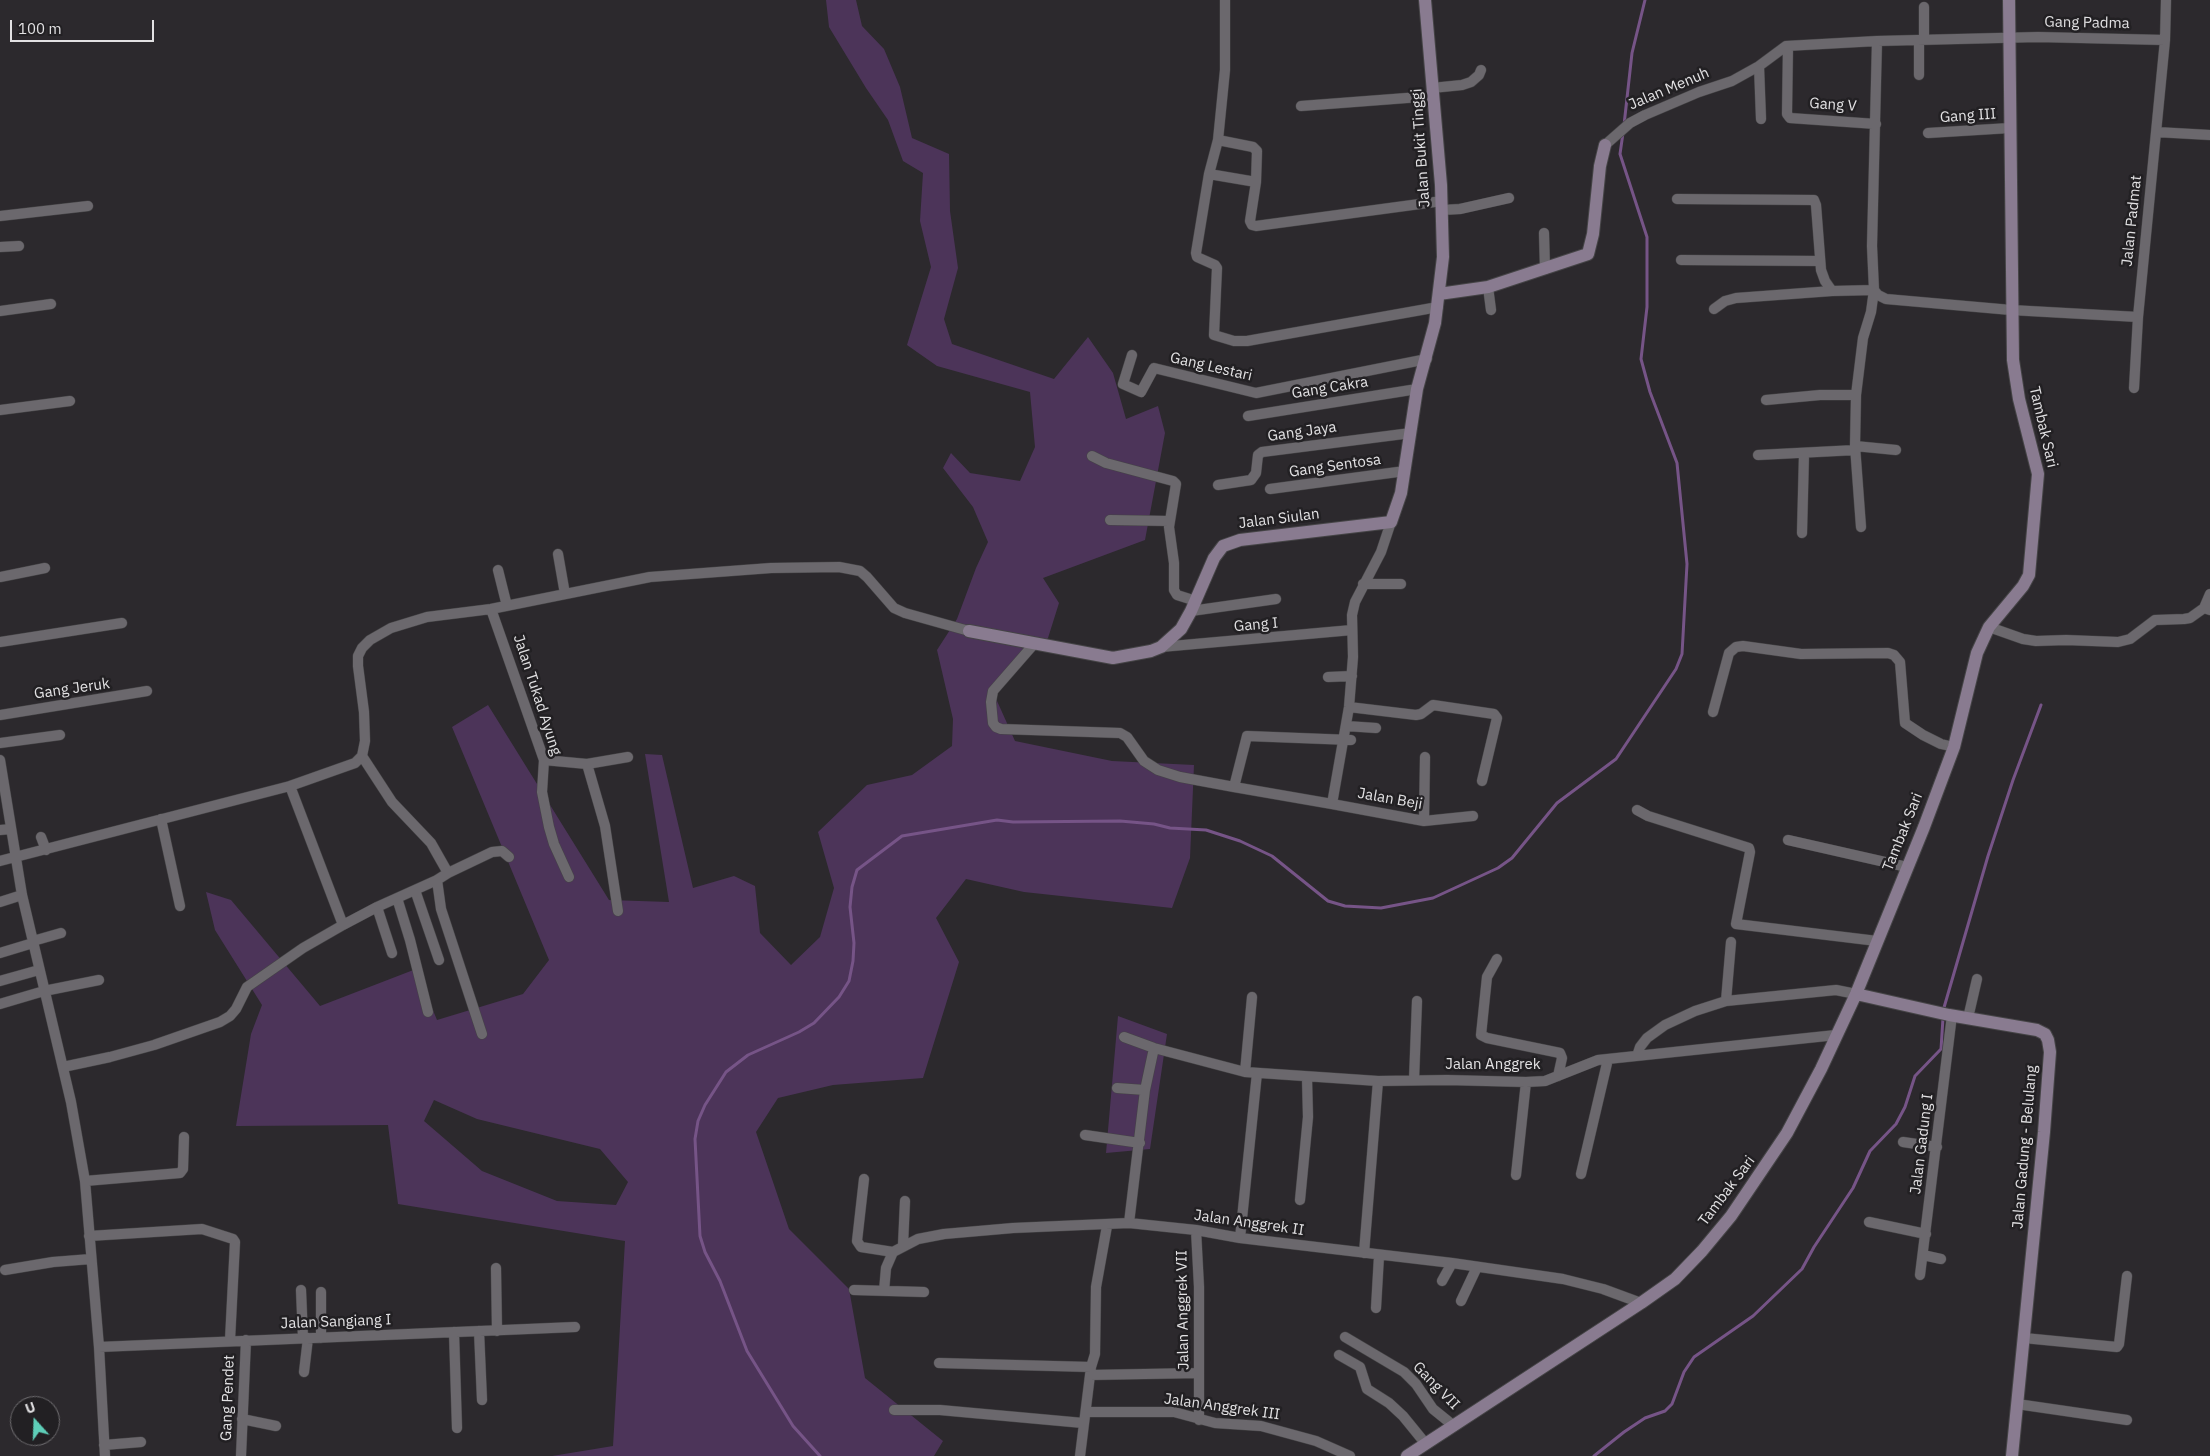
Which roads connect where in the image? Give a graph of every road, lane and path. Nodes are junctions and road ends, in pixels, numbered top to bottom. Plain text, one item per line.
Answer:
1 (1225, 0) edge
2 (1425, 0) edge
3 (2009, 0) edge
4 (2166, 0) edge
5 (1924, 7) dead end
6 (2009, 39) junction
7 (1921, 40) junction
8 (2165, 40) junction
9 (1877, 41) junction
10 (1788, 46) junction
11 (1759, 66) junction
12 (1480, 70) dead end
13 (1919, 75) dead end
14 (1433, 92) junction
15 (1301, 106) dead end
16 (1761, 119) dead end
17 (1876, 124) junction
18 (2010, 128) junction
19 (2156, 132) junction
20 (1928, 133) dead end
21 (2210, 135) edge
22 (1218, 140) junction
23 (1605, 144) joint
24 (1209, 174) junction
25 (1256, 182) junction
26 (1509, 198) dead end
27 (1677, 199) dead end
28 (1442, 205) junction
29 (88, 206) dead end
30 (0, 216) edge
31 (1544, 233) dead end
32 (19, 246) dead end
33 (0, 247) edge
34 (1681, 260) dead end
35 (1820, 261) junction
36 (1545, 269) junction
37 (1488, 287) junction
38 (1874, 290) junction
39 (1832, 291) junction
40 (1439, 294) junction
41 (51, 304) dead end
42 (1438, 308) junction
43 (1714, 309) dead end
44 (1492, 310) dead end
45 (2011, 310) junction
46 (0, 311) edge
47 (2138, 318) junction
48 (1132, 355) dead end
49 (1427, 359) junction
50 (2134, 388) dead end
51 (1417, 389) junction
52 (1856, 395) junction
53 (1766, 400) dead end
54 (70, 401) dead end
55 (0, 410) edge
56 (1248, 416) dead end
57 (1411, 433) junction
58 (1856, 448) junction
59 (1896, 450) dead end
60 (1804, 454) junction
61 (1758, 455) dead end
62 (1092, 456) dead end
63 (1405, 471) junction
64 (1218, 485) dead end
65 (1270, 489) dead end
66 (1110, 520) dead end
67 (1169, 521) junction
68 (1391, 522) junction
69 (1861, 527) dead end
70 (1802, 533) dead end
71 (558, 554) dead end
72 (45, 568) dead end
73 (498, 570) dead end
74 (0, 577) edge
75 (1363, 584) junction
76 (1401, 584) dead end
77 (565, 594) junction
78 (2210, 594) edge
79 (1276, 599) dead end
80 (507, 606) junction
81 (1193, 606) junction
82 (492, 609) junction
83 (2207, 609) edge
84 (122, 623) dead end
85 (1989, 628) junction
86 (1352, 630) junction
87 (969, 631) joint
88 (0, 642) edge
89 (1034, 644) junction
90 (1161, 647) junction
91 (1352, 676) junction
92 (1328, 677) dead end
93 (147, 691) dead end
94 (1349, 707) junction
95 (1713, 712) dead end
96 (0, 715) edge
97 (1346, 726) junction
98 (1376, 728) dead end
99 (60, 735) dead end
100 (1347, 739) junction
101 (0, 743) edge
102 (1954, 747) junction
103 (362, 756) junction
104 (1425, 756) dead end
105 (628, 757) dead end
106 (0, 760) edge
107 (544, 760) junction
108 (587, 764) junction
109 (1482, 781) dead end
110 (290, 786) junction
111 (1234, 788) junction
112 (2, 792) edge
113 (1332, 804) junction
114 (1637, 810) dead end
115 (1473, 816) dead end
116 (161, 819) junction
117 (1424, 821) junction
118 (5, 829) edge
119 (41, 837) dead end
120 (1788, 840) dead end
121 (46, 850) junction
122 (509, 857) dead end
123 (15, 858) junction
124 (0, 861) edge
125 (1907, 867) junction
126 (448, 873) junction
127 (569, 877) dead end
128 (437, 880) junction
129 (415, 890) junction
130 (22, 896) junction
131 (397, 898) junction
132 (0, 902) edge
133 (180, 906) dead end
134 (376, 907) junction
135 (618, 910) dead end
136 (343, 925) junction
137 (61, 933) dead end
138 (1877, 941) junction
139 (33, 942) junction
140 (1731, 942) dead end
141 (0, 953) edge
142 (392, 953) dead end
143 (1497, 959) dead end
144 (439, 960) dead end
145 (39, 970) junction
146 (1977, 979) dead end
147 (98, 980) dead end
148 (0, 981) edge
149 (44, 991) junction
150 (1856, 994) junction
151 (1252, 997) dead end
152 (1726, 1001) junction
153 (1417, 1002) dead end
154 (0, 1004) edge
155 (428, 1012) dead end
156 (1951, 1015) junction
157 (1968, 1018) junction
158 (482, 1034) dead end
159 (1836, 1035) junction
160 (1124, 1037) dead end
161 (1154, 1048) junction
162 (1637, 1056) junction
163 (1608, 1059) junction
164 (63, 1066) junction
165 (1245, 1072) junction
166 (1258, 1073) junction
167 (1558, 1076) junction
168 (1308, 1078) junction
169 (1414, 1080) junction
170 (1378, 1082) junction
171 (1526, 1082) junction
172 (1117, 1088) dead end
173 (1145, 1090) junction
174 (1085, 1135) dead end
175 (184, 1137) dead end
176 (1903, 1142) dead end
177 (1140, 1143) junction
178 (1936, 1147) junction
179 (1581, 1174) dead end
180 (1516, 1175) dead end
181 (864, 1179) dead end
182 (85, 1181) junction
183 (1300, 1200) dead end
184 (905, 1201) dead end
185 (1870, 1222) dead end
186 (1129, 1223) junction
187 (1107, 1226) junction
188 (1196, 1230) junction
189 (1926, 1234) junction
190 (89, 1236) junction
191 (1240, 1238) junction
192 (903, 1245) junction
193 (893, 1252) junction
194 (1364, 1253) junction
195 (1923, 1255) junction
196 (1379, 1256) junction
197 (91, 1259) junction
198 (1941, 1259) dead end
199 (1452, 1263) junction
200 (1477, 1267) junction
201 (496, 1268) dead end
202 (5, 1270) dead end
203 (1920, 1275) dead end
204 (2127, 1276) dead end
205 (1442, 1281) dead end
206 (301, 1290) dead end
207 (854, 1290) dead end
208 (321, 1292) dead end
209 (884, 1292) junction
210 (924, 1292) dead end
211 (1461, 1301) dead end
212 (1641, 1304) junction
213 (1376, 1308) dead end
214 (575, 1327) dead end
215 (478, 1331) junction
216 (497, 1331) junction
217 (454, 1332) junction
218 (1345, 1337) dead end
219 (305, 1338) junction
220 (321, 1338) junction
221 (2024, 1338) junction
222 (230, 1340) junction
223 (246, 1340) junction
224 (99, 1346) junction
225 (1339, 1355) dead end
226 (939, 1363) dead end
227 (1091, 1371) junction
228 (304, 1372) dead end
229 (1199, 1373) junction
230 (482, 1400) dead end
231 (2017, 1404) junction
232 (894, 1410) dead end
233 (1086, 1412) junction
234 (242, 1419) junction
235 (1199, 1420) junction
236 (2127, 1420) dead end
237 (1084, 1423) junction
238 (276, 1426) dead end
239 (1454, 1426) junction
240 (457, 1428) dead end
241 (141, 1442) dead end
242 (1426, 1443) junction
243 (105, 1451) edge
244 (241, 1456) edge
245 (1080, 1456) edge
246 (1350, 1456) edge
247 (1407, 1456) edge
248 (2012, 1456) edge

1 - 22 street
2 - 14 street, Jalan Bukit Tinggi
3 - 6 street, Tambak Sari
4 - 8 street, Jalan Padmat
5 - 7 street
6 - 7 street, Jalan Menuh
6 - 8 street, Gang Padma
6 - 18 street, Tambak Sari
7 - 9 street, Jalan Menuh
7 - 13 street
8 - 19 street, Jalan Padmat
9 - 10 street, Jalan Menuh
9 - 17 street
10 - 11 street, Jalan Menuh
10 - 17 street, Gang V
11 - 16 street
11 - 23 street, Jalan Menuh
12 - 14 street
14 - 15 street
14 - 28 street, Jalan Bukit Tinggi
17 - 38 street
18 - 20 street, Gang III
18 - 45 street, Tambak Sari
19 - 21 street
19 - 47 street, Jalan Padmat
22 - 24 street
22 - 25 street
23 - 36 street, Jalan Menuh
24 - 25 street
24 - 42 street
25 - 28 street
26 - 28 street
27 - 35 street
28 - 40 street, Jalan Bukit Tinggi
29 - 30 street
31 - 36 street
32 - 33 street
34 - 35 street
35 - 39 street
36 - 37 street, Jalan Menuh
37 - 40 street, Jalan Menuh
37 - 44 street
38 - 39 street
38 - 45 street
38 - 52 street
39 - 43 street
40 - 42 street
41 - 46 street
42 - 49 street
45 - 47 street
45 - 85 street, Tambak Sari
47 - 50 street, Jalan Padmat
48 - 49 street, Gang Lestari
49 - 51 street
51 - 56 street, Gang Cakra
51 - 57 street
52 - 53 street
52 - 58 street
54 - 55 street
57 - 63 street
57 - 64 street, Gang Jaya
58 - 59 street
58 - 60 street
58 - 69 street
60 - 61 street
60 - 70 street
62 - 67 street
63 - 65 street, Gang Sentosa
63 - 68 street
66 - 67 street
67 - 81 street
68 - 75 street
68 - 81 street, Jalan Siulan
71 - 77 street
72 - 74 street
73 - 80 street
75 - 76 street
75 - 86 street
77 - 80 street
77 - 87 street
78 - 83 street
79 - 81 street
80 - 82 street
81 - 90 street, Jalan Siulan
82 - 103 street
82 - 107 street, Jalan Tukad Ayung
83 - 85 street
84 - 88 street
85 - 102 street, Tambak Sari
86 - 90 street, Gang I
86 - 91 street
87 - 89 street, Jalan Siulan
89 - 90 street, Jalan Siulan
89 - 111 street, Jalan Beji
91 - 92 street
91 - 94 street
93 - 96 street, Gang Jeruk
94 - 97 street
94 - 109 street
95 - 102 street
97 - 98 street
97 - 100 street
99 - 101 street
100 - 111 street
100 - 113 street
102 - 125 street, Tambak Sari
103 - 110 street
103 - 126 street
104 - 117 street
105 - 108 street
106 - 112 street
107 - 108 street
107 - 127 street, Jalan Tukad Ayung
108 - 135 street
110 - 116 street
110 - 136 street
111 - 113 street, Jalan Beji
112 - 118 street
113 - 117 street, Jalan Beji
114 - 138 street
115 - 117 street, Jalan Beji
116 - 121 street
116 - 133 street
118 - 123 street
119 - 121 street
120 - 125 street
121 - 123 street
122 - 126 street
123 - 124 street
123 - 130 street
125 - 138 street, Tambak Sari
126 - 128 street
128 - 129 street
128 - 158 street
129 - 131 street
129 - 144 street
130 - 132 street
130 - 139 street
131 - 134 street
131 - 155 street
134 - 136 street
134 - 142 street
136 - 164 street
137 - 139 street
138 - 150 street, Tambak Sari
139 - 141 street
139 - 145 street
140 - 152 street
143 - 167 street
145 - 148 street
145 - 149 street
146 - 157 street
147 - 149 street
149 - 154 street
149 - 164 street
150 - 152 street
150 - 156 street, Jalan Gadung - Belulang
150 - 159 street, Tambak Sari
151 - 165 street
152 - 162 street
153 - 169 street
156 - 157 street, Jalan Gadung - Belulang
156 - 178 street, Jalan Gadung I
157 - 221 street, Jalan Gadung - Belulang
159 - 162 street, Jalan Anggrek
159 - 212 street, Tambak Sari
160 - 161 street, Jalan Anggrek
161 - 165 street, Jalan Anggrek
161 - 173 street
162 - 163 street, Jalan Anggrek
163 - 167 street, Jalan Anggrek
163 - 179 street
164 - 182 street
165 - 166 street, Jalan Anggrek
166 - 168 street, Jalan Anggrek
166 - 191 street
167 - 171 street, Jalan Anggrek
168 - 170 street, Jalan Anggrek
168 - 183 street
169 - 170 street, Jalan Anggrek
169 - 171 street, Jalan Anggrek
170 - 194 street
171 - 180 street
172 - 173 street
173 - 177 street
174 - 177 street
175 - 182 street
176 - 178 street
177 - 186 street
178 - 189 street, Jalan Gadung I
181 - 193 street
182 - 190 street
184 - 192 street
185 - 189 street
186 - 187 street, Jalan Anggrek II
186 - 188 street, Jalan Anggrek II
187 - 192 street, Jalan Anggrek II
187 - 227 street
188 - 191 street, Jalan Anggrek II
188 - 229 street, Jalan Anggrek VII
189 - 195 street, Jalan Gadung I
190 - 197 street
190 - 222 street
191 - 194 street, Jalan Anggrek II
192 - 193 street, Jalan Anggrek II
193 - 209 street
194 - 196 street, Jalan Anggrek II
195 - 198 street
195 - 203 street, Jalan Gadung I
196 - 199 street, Jalan Anggrek II
196 - 213 street
197 - 202 street
197 - 224 street
199 - 200 street, Jalan Anggrek II
199 - 205 street
200 - 211 street
200 - 212 street, Jalan Anggrek II
201 - 216 street
204 - 221 street
206 - 219 street
207 - 209 street
208 - 220 street
209 - 210 street
212 - 239 street, Tambak Sari
214 - 216 street, Jalan Sangiang I
215 - 216 street, Jalan Sangiang I
215 - 217 street, Jalan Sangiang I
215 - 230 street
217 - 220 street, Jalan Sangiang I
217 - 240 street
218 - 239 street, Gang VII
219 - 220 street, Jalan Sangiang I
219 - 223 street, Jalan Sangiang I
219 - 228 street
221 - 231 street, Jalan Gadung - Belulang
222 - 223 street, Jalan Sangiang I
222 - 224 street, Jalan Sangiang I
223 - 234 street, Gang Pendet
224 - 243 street
225 - 242 street
226 - 227 street
227 - 229 street
227 - 233 street
229 - 235 street, Jalan Anggrek VII
231 - 236 street
231 - 248 street, Jalan Gadung - Belulang
232 - 237 street
233 - 235 street, Jalan Anggrek III
233 - 237 street
234 - 238 street
234 - 244 street, Gang Pendet
235 - 246 street, Jalan Anggrek III
237 - 245 street
239 - 242 street, Tambak Sari
241 - 243 street
242 - 247 street, Tambak Sari

